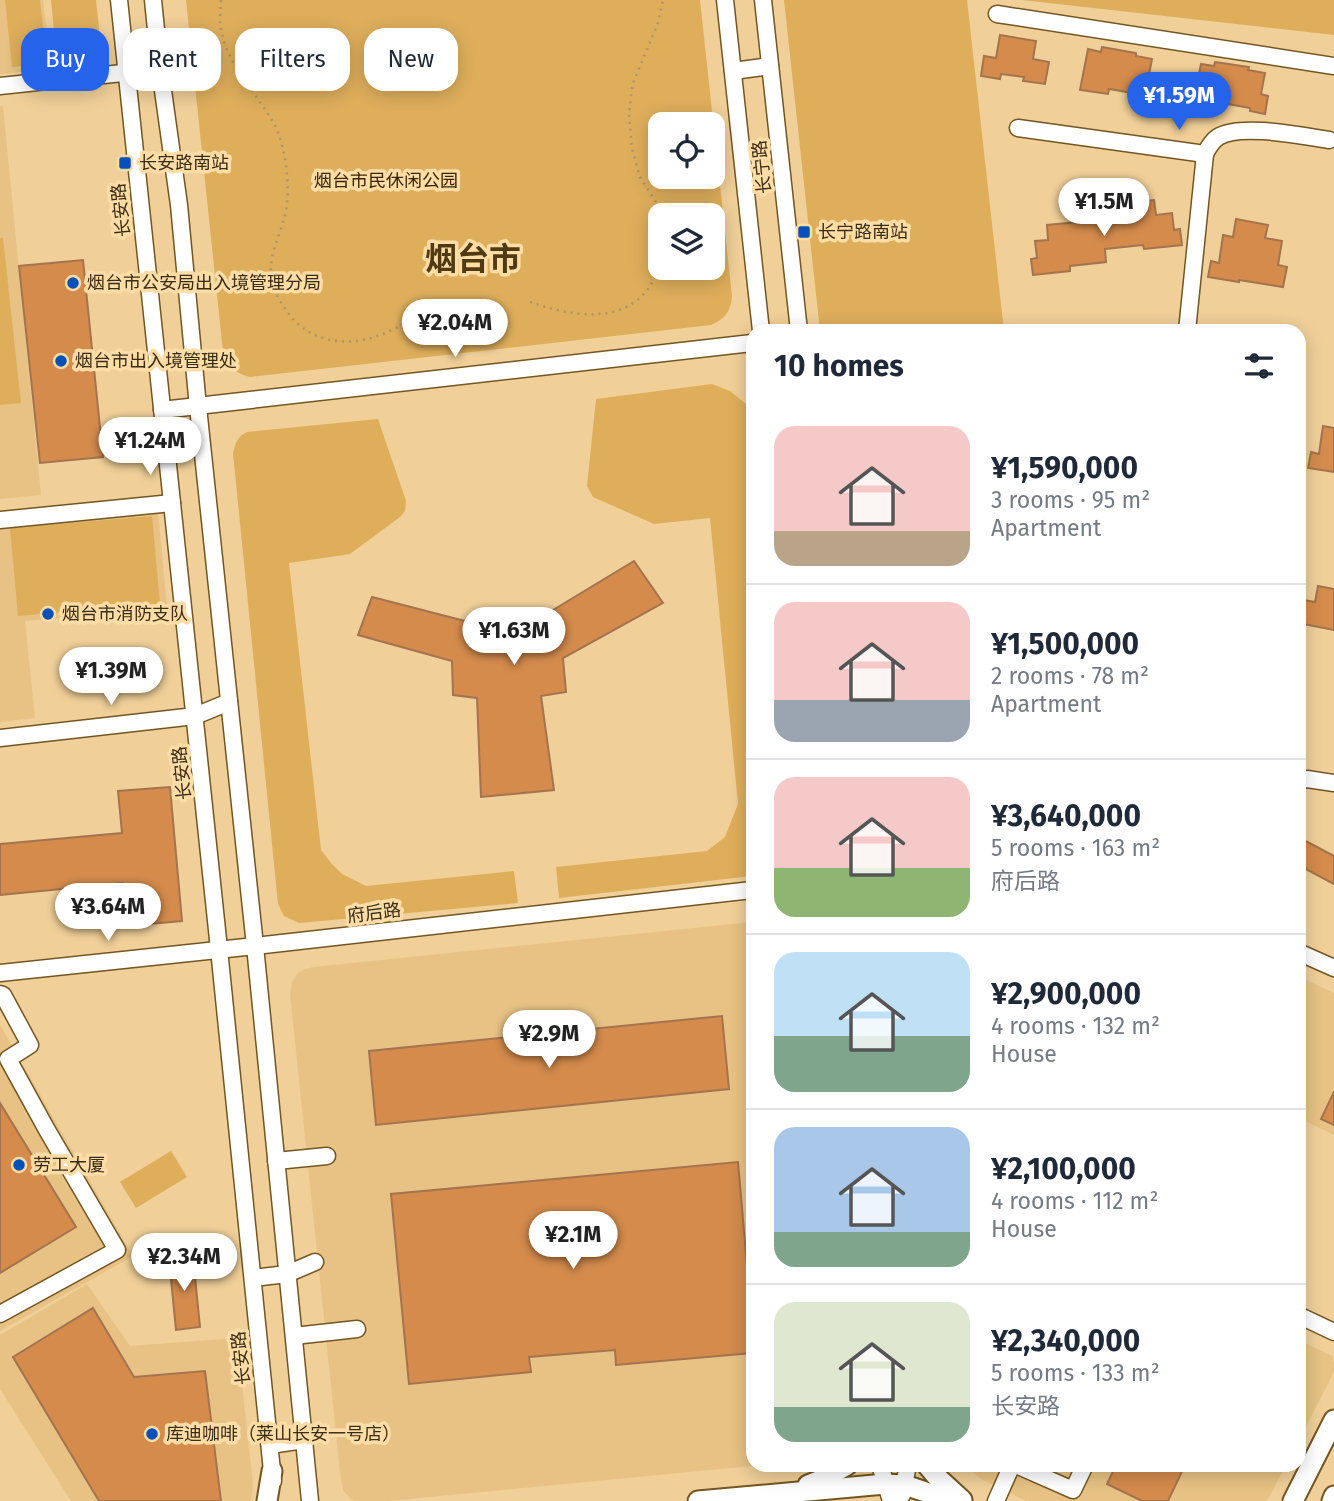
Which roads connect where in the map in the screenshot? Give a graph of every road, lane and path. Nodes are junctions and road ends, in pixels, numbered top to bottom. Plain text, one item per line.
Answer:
1 (119, 0) edge
2 (153, 0) edge
3 (221, 0) edge
4 (663, 0) edge
5 (726, 0) edge
6 (763, 0) edge
7 (998, 15) dead end
8 (156, 28) edge
9 (123, 42) edge
10 (770, 66) junction
11 (1334, 66) edge
12 (733, 71) junction
13 (123, 74) edge
14 (0, 86) edge
15 (128, 91) edge
16 (163, 91) edge
17 (1018, 128) dead end
18 (1329, 140) dead end
19 (1205, 155) junction
20 (657, 203) edge
21 (654, 280) edge
22 (530, 302) dead end
23 (419, 316) dead end
24 (760, 324) edge
25 (798, 324) edge
26 (1188, 324) edge
27 (746, 344) edge
28 (198, 407) junction
29 (162, 410) junction
30 (172, 503) junction
31 (0, 520) edge
32 (229, 702) junction
33 (195, 716) junction
34 (0, 738) edge
35 (1306, 779) edge
36 (1334, 783) edge
37 (746, 891) edge
38 (255, 946) junction
39 (219, 949) junction
40 (1306, 956) edge
41 (1334, 968) edge
42 (0, 972) edge
43 (0, 994) edge
44 (327, 1156) dead end
45 (276, 1161) junction
46 (315, 1262) dead end
47 (288, 1274) junction
48 (253, 1278) junction
49 (0, 1314) edge
50 (1306, 1319) edge
51 (357, 1329) dead end
52 (1334, 1332) edge
53 (294, 1336) junction
54 (1334, 1420) edge
55 (304, 1440) junction
56 (270, 1445) junction
57 (272, 1471) junction
58 (835, 1472) edge
59 (907, 1472) edge
60 (933, 1472) edge
61 (1010, 1472) edge
62 (1031, 1472) edge
63 (1082, 1472) edge
64 (885, 1483) edge
65 (791, 1492) junction
66 (903, 1493) edge
67 (1334, 1496) edge
68 (267, 1501) edge
69 (275, 1501) edge
70 (310, 1501) edge
71 (698, 1501) edge
72 (952, 1501) edge
73 (963, 1501) edge
74 (996, 1501) edge
75 (1293, 1501) edge
76 (1332, 1501) edge

1 - 9 street, 长安路
2 - 8 street
3 - 23 path
4 - 20 path
5 - 12 street, 长宁路
6 - 10 street, 长宁路
7 - 11 street
10 - 12 street
10 - 25 street, 长宁路
12 - 24 street, 长宁路
13 - 14 street
15 - 29 street, 长安路
16 - 28 street
17 - 19 street
18 - 19 street
19 - 26 street
21 - 22 path
27 - 28 street
28 - 29 street
28 - 32 street
29 - 30 street, 长安路
30 - 31 street
30 - 33 street, 长安路
32 - 33 street
32 - 38 street
33 - 34 street
33 - 39 street, 长安路
35 - 36 street
37 - 38 street, 府后路
38 - 39 street, 府后路
38 - 45 street
39 - 42 street, 府后路
39 - 48 street, 长安路
40 - 41 street
43 - 49 street
44 - 45 street
45 - 47 street
46 - 47 street
47 - 48 street
47 - 53 street
48 - 56 street, 长安路
50 - 52 street
51 - 53 street
53 - 55 street
54 - 75 main road
55 - 56 street
55 - 70 street
56 - 57 street, 长安路
57 - 68 main road
57 - 69 street, 长安路
58 - 65 main road
59 - 66 street
60 - 73 main road
61 - 74 street
62 - 63 street
64 - 65 main road
64 - 66 main road
65 - 71 main road
66 - 72 main road
67 - 76 main road

